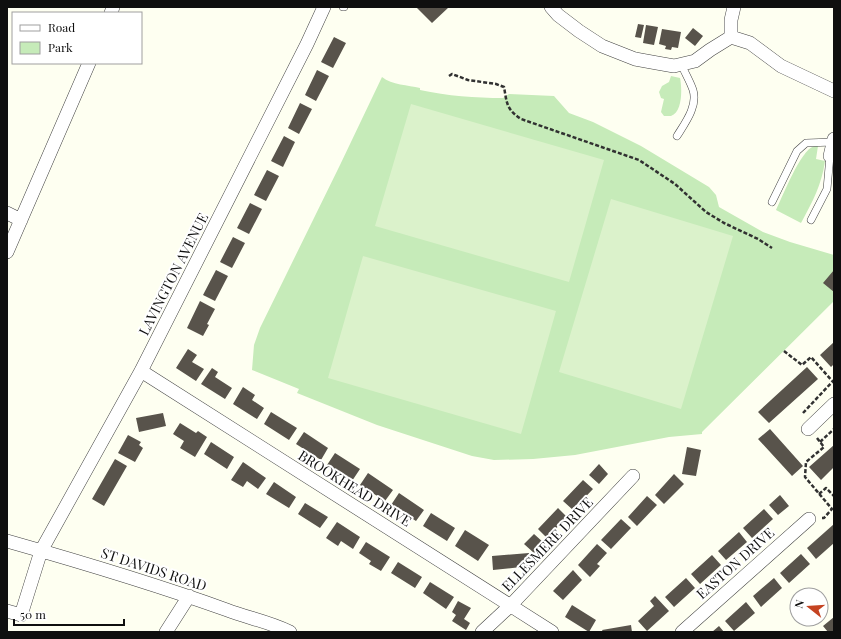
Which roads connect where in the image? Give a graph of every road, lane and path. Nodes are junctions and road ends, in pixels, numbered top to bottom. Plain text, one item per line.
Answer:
1 (324, 7) edge
2 (551, 7) edge
3 (734, 7) edge
4 (731, 37) junction
5 (89, 64) edge
6 (681, 64) junction
7 (449, 76) dead end
8 (834, 91) edge
9 (677, 136) dead end
10 (834, 140) edge
11 (830, 156) joint
12 (772, 202) dead end
13 (7, 213) edge
14 (21, 220) junction
15 (811, 220) dead end
16 (772, 248) dead end
17 (7, 252) edge
18 (784, 351) dead end
19 (141, 371) junction
20 (834, 383) edge
21 (834, 404) edge
22 (808, 429) joint
23 (834, 429) edge
24 (820, 442) junction
25 (633, 476) dead end
26 (819, 494) junction
27 (834, 496) edge
28 (810, 518) joint
29 (7, 540) edge
30 (41, 551) junction
31 (189, 596) junction
32 (510, 606) junction
33 (7, 611) edge
34 (166, 632) edge
35 (290, 632) edge
36 (482, 632) edge
37 (552, 632) edge
38 (682, 632) edge

1 - 19 street, LAVINGTON AVENUE
2 - 6 street
3 - 4 street
4 - 6 street
4 - 8 street
5 - 14 street
6 - 9 lane
7 - 16 path
10 - 11 street
10 - 12 lane
11 - 15 lane
13 - 14 street
14 - 17 street
18 - 20 path
19 - 30 street, LAVINGTON AVENUE
19 - 32 street, BROOKHEAD DRIVE
21 - 22 street
22 - 24 path
23 - 24 path
24 - 26 path
25 - 32 street, ELLESMERE DRIVE
26 - 27 path
26 - 28 path
28 - 38 street, EASTON DRIVE
29 - 30 street, ST DAVIDS ROAD
30 - 31 street, ST DAVIDS ROAD
30 - 33 street, LAVINGTON AVENUE
31 - 34 street
31 - 35 street, ST DAVIDS ROAD
32 - 36 street, ELLESMERE DRIVE
32 - 37 street, BROOKHEAD DRIVE

